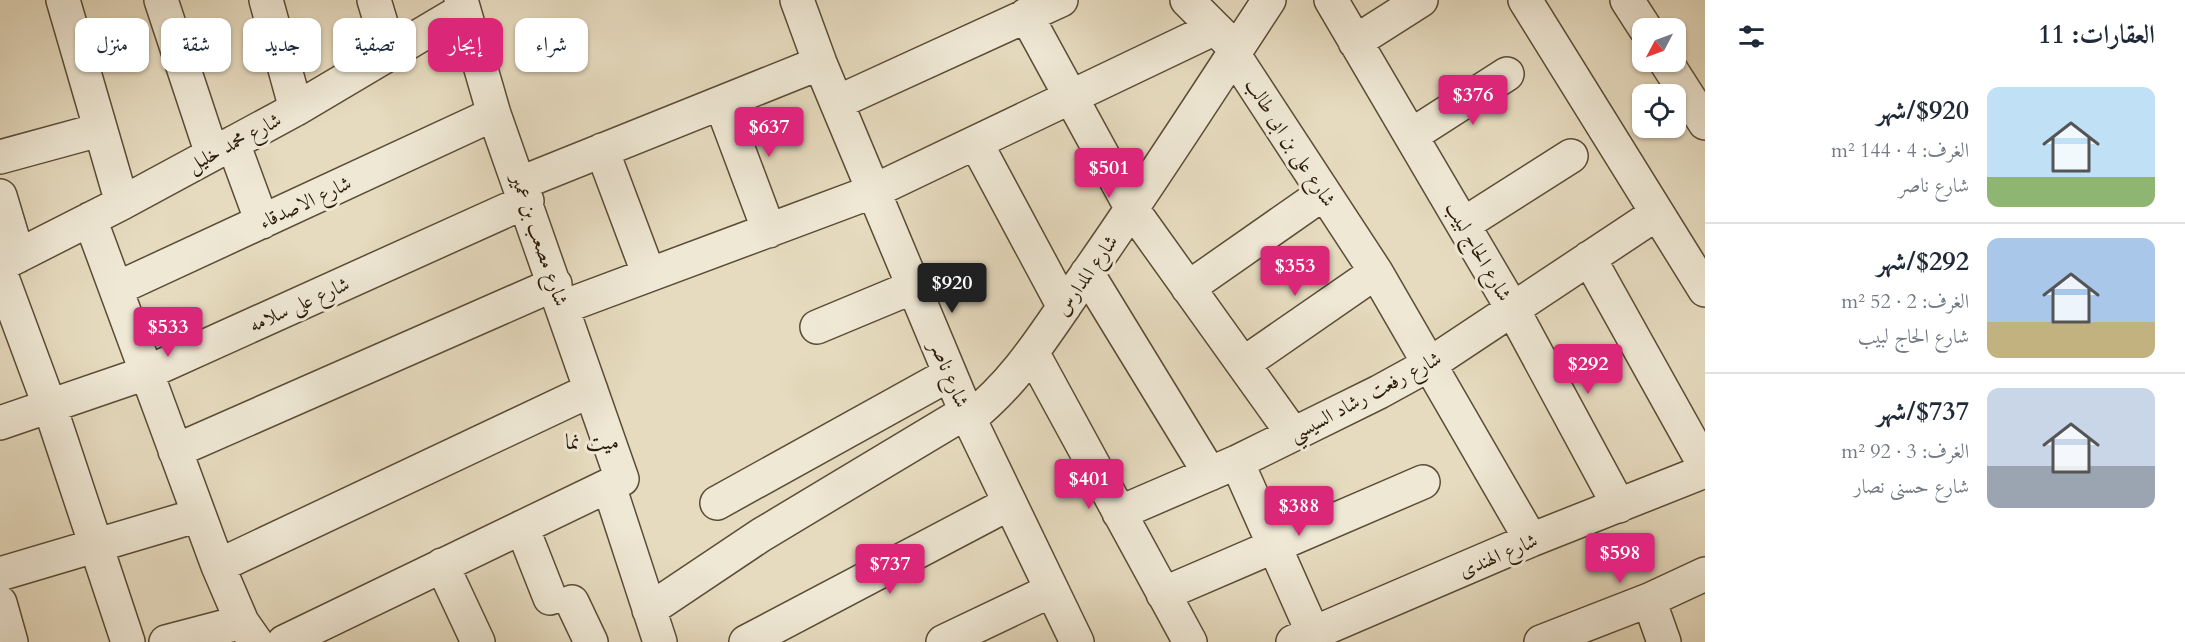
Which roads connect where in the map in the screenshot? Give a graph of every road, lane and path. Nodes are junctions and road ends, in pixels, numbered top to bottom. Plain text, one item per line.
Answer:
1 (63, 0) edge
2 (160, 0) edge
3 (266, 0) edge
4 (374, 0) edge
5 (1061, 0) edge
6 (1187, 0) edge
7 (1269, 0) edge
8 (1331, 0) edge
9 (1421, 0) edge
10 (1525, 0) edge
11 (1627, 0) edge
12 (463, 3) edge
13 (809, 4) edge
14 (1026, 15) junction
15 (379, 18) edge
16 (1639, 18) edge
17 (416, 35) edge
18 (1355, 42) junction
19 (1228, 44) junction
20 (820, 63) junction
21 (358, 72) edge
22 (1672, 72) edge
23 (1507, 75) dead end
24 (1071, 98) junction
25 (838, 102) junction
26 (721, 103) junction
27 (296, 109) junction
28 (495, 114) junction
29 (1705, 123) edge
30 (99, 130) junction
31 (1412, 135) junction
32 (976, 143) junction
33 (222, 149) junction
34 (602, 150) junction
35 (1571, 156) dead end
36 (0, 157) edge
37 (874, 191) junction
38 (524, 192) junction
39 (1324, 193) junction
40 (0, 196) edge
41 (122, 203) junction
42 (1132, 209) junction
43 (1656, 214) junction
44 (90, 219) junction
45 (262, 222) junction
46 (1464, 224) junction
47 (769, 231) junction
48 (1589, 258) junction
49 (6, 264) edge
50 (1376, 272) junction
51 (1087, 273) junction
52 (649, 275) junction
53 (913, 287) junction
54 (1188, 288) junction
55 (116, 289) junction
56 (1705, 290) edge
57 (559, 295) junction
58 (1064, 307) junction
59 (1512, 308) junction
60 (817, 327) dead end
61 (1033, 354) junction
62 (1243, 364) junction
63 (1431, 364) junction
64 (146, 373) junction
65 (950, 374) junction
66 (591, 390) junction
67 (50, 407) junction
68 (968, 415) junction
69 (0, 423) edge
70 (1293, 434) junction
71 (175, 451) junction
72 (1705, 466) edge
73 (1224, 468) junction
74 (1705, 471) edge
75 (615, 482) junction
76 (1423, 482) dead end
77 (717, 503) dead end
78 (1010, 503) junction
79 (1619, 506) junction
80 (1119, 513) junction
81 (198, 514) junction
82 (522, 527) junction
83 (1531, 540) junction
84 (97, 545) junction
85 (1275, 546) junction
86 (442, 565) junction
87 (218, 566) junction
88 (0, 574) edge
89 (1705, 574) edge
90 (1052, 590) junction
91 (1163, 594) junction
92 (1649, 600) junction
93 (0, 603) edge
94 (649, 610) junction
95 (249, 632) edge
96 (1303, 637) edge
97 (1549, 640) edge
98 (11, 642) edge
99 (128, 642) edge
100 (166, 642) edge
101 (284, 642) edge
102 (478, 642) edge
103 (591, 642) edge
104 (660, 642) edge
105 (746, 642) edge
106 (943, 642) edge
107 (1077, 642) edge
108 (1190, 642) edge
109 (1664, 642) edge

1 - 30 street
2 - 33 street
3 - 27 street
4 - 15 street
5 - 14 street
6 - 19 street, شارع على بن ابى طالب
7 - 19 street, شارع المدارس
8 - 18 street, شارع الحاج لبيب
9 - 18 street
10 - 43 street
11 - 16 street
12 - 17 street, شارع محمد خليل
12 - 28 street, شارع مصعب بن عمير
13 - 20 street, شارع ناصر
14 - 24 street
14 - 25 street
18 - 31 street, شارع الحاج لبيب
19 - 24 street
19 - 39 street, شارع على بن ابى طالب
19 - 42 street, شارع المدارس
20 - 25 street, شارع ناصر
20 - 26 street, شارع على سلامه
21 - 27 street, شارع محمد خليل
22 - 29 street
23 - 31 street
24 - 32 street
24 - 42 street
25 - 37 street, شارع ناصر
26 - 34 street, شارع على سلامه
26 - 47 street
27 - 33 street, شارع محمد خليل
28 - 38 street, شارع مصعب بن عمير
28 - 45 street, شارع الاصدقاء
30 - 36 street
30 - 41 street
31 - 46 street, شارع الحاج لبيب
32 - 37 street
32 - 58 street
33 - 41 street, شارع محمد خليل
33 - 45 street
34 - 38 street, شارع على سلامه
34 - 52 street
35 - 46 street
37 - 47 street
37 - 53 street, شارع ناصر
38 - 57 street, شارع مصعب بن عمير
38 - 64 street, شارع على سلامه
39 - 50 street, شارع على بن ابى طالب
39 - 54 street
40 - 49 street
41 - 44 street, شارع محمد خليل
42 - 51 street, شارع المدارس
42 - 54 street
43 - 48 street, شارع رفعت رشاد السيسي
43 - 56 street
44 - 49 street, شارع محمد خليل
44 - 55 street
45 - 55 street, شارع الاصدقاء
46 - 59 street, شارع الحاج لبيب
47 - 52 street
48 - 59 street, شارع رفعت رشاد السيسي
48 - 72 street
49 - 67 street
50 - 62 street
50 - 63 street, شارع على بن ابى طالب
51 - 58 street, شارع المدارس
51 - 73 street
52 - 57 street
53 - 60 street
53 - 65 street, شارع ناصر
54 - 62 street
55 - 64 street
57 - 66 street, شارع مصعب بن عمير
57 - 71 street
58 - 61 street, شارع المدارس
59 - 63 street, شارع رفعت رشاد السيسي
59 - 79 street, شارع الحاج لبيب
61 - 68 street, شارع المدارس
61 - 80 street
62 - 70 street
63 - 70 street, شارع رفعت رشاد السيسي
63 - 83 street, شارع على بن ابى طالب
64 - 67 street, شارع على سلامه
64 - 71 street
65 - 68 street, شارع ناصر
65 - 77 street
66 - 75 street, شارع مصعب بن عمير
66 - 87 street
67 - 69 street, شارع على سلامه
67 - 84 street
68 - 78 street, شارع ناصر
68 - 94 street, شارع المدارس
70 - 73 street, شارع رفعت رشاد السيسي
71 - 81 street
73 - 80 street, شارع رفعت رشاد السيسي
73 - 85 street
74 - 79 street, شارع الهندى
75 - 82 street
75 - 94 street, شارع مصعب بن عمير
76 - 85 street
78 - 90 street, شارع ناصر
78 - 105 street
79 - 83 street, شارع الهندى
80 - 91 street
81 - 84 street
81 - 87 street
82 - 86 street
82 - 103 street
83 - 96 street, شارع الهندى
84 - 88 street
84 - 99 street
85 - 91 street
85 - 96 street
86 - 101 street
86 - 102 street
87 - 95 street
89 - 92 street
90 - 106 street
90 - 107 street, شارع ناصر
91 - 108 street
92 - 97 street
92 - 109 street
93 - 98 street
94 - 104 street, شارع مصعب بن عمير
95 - 100 street

